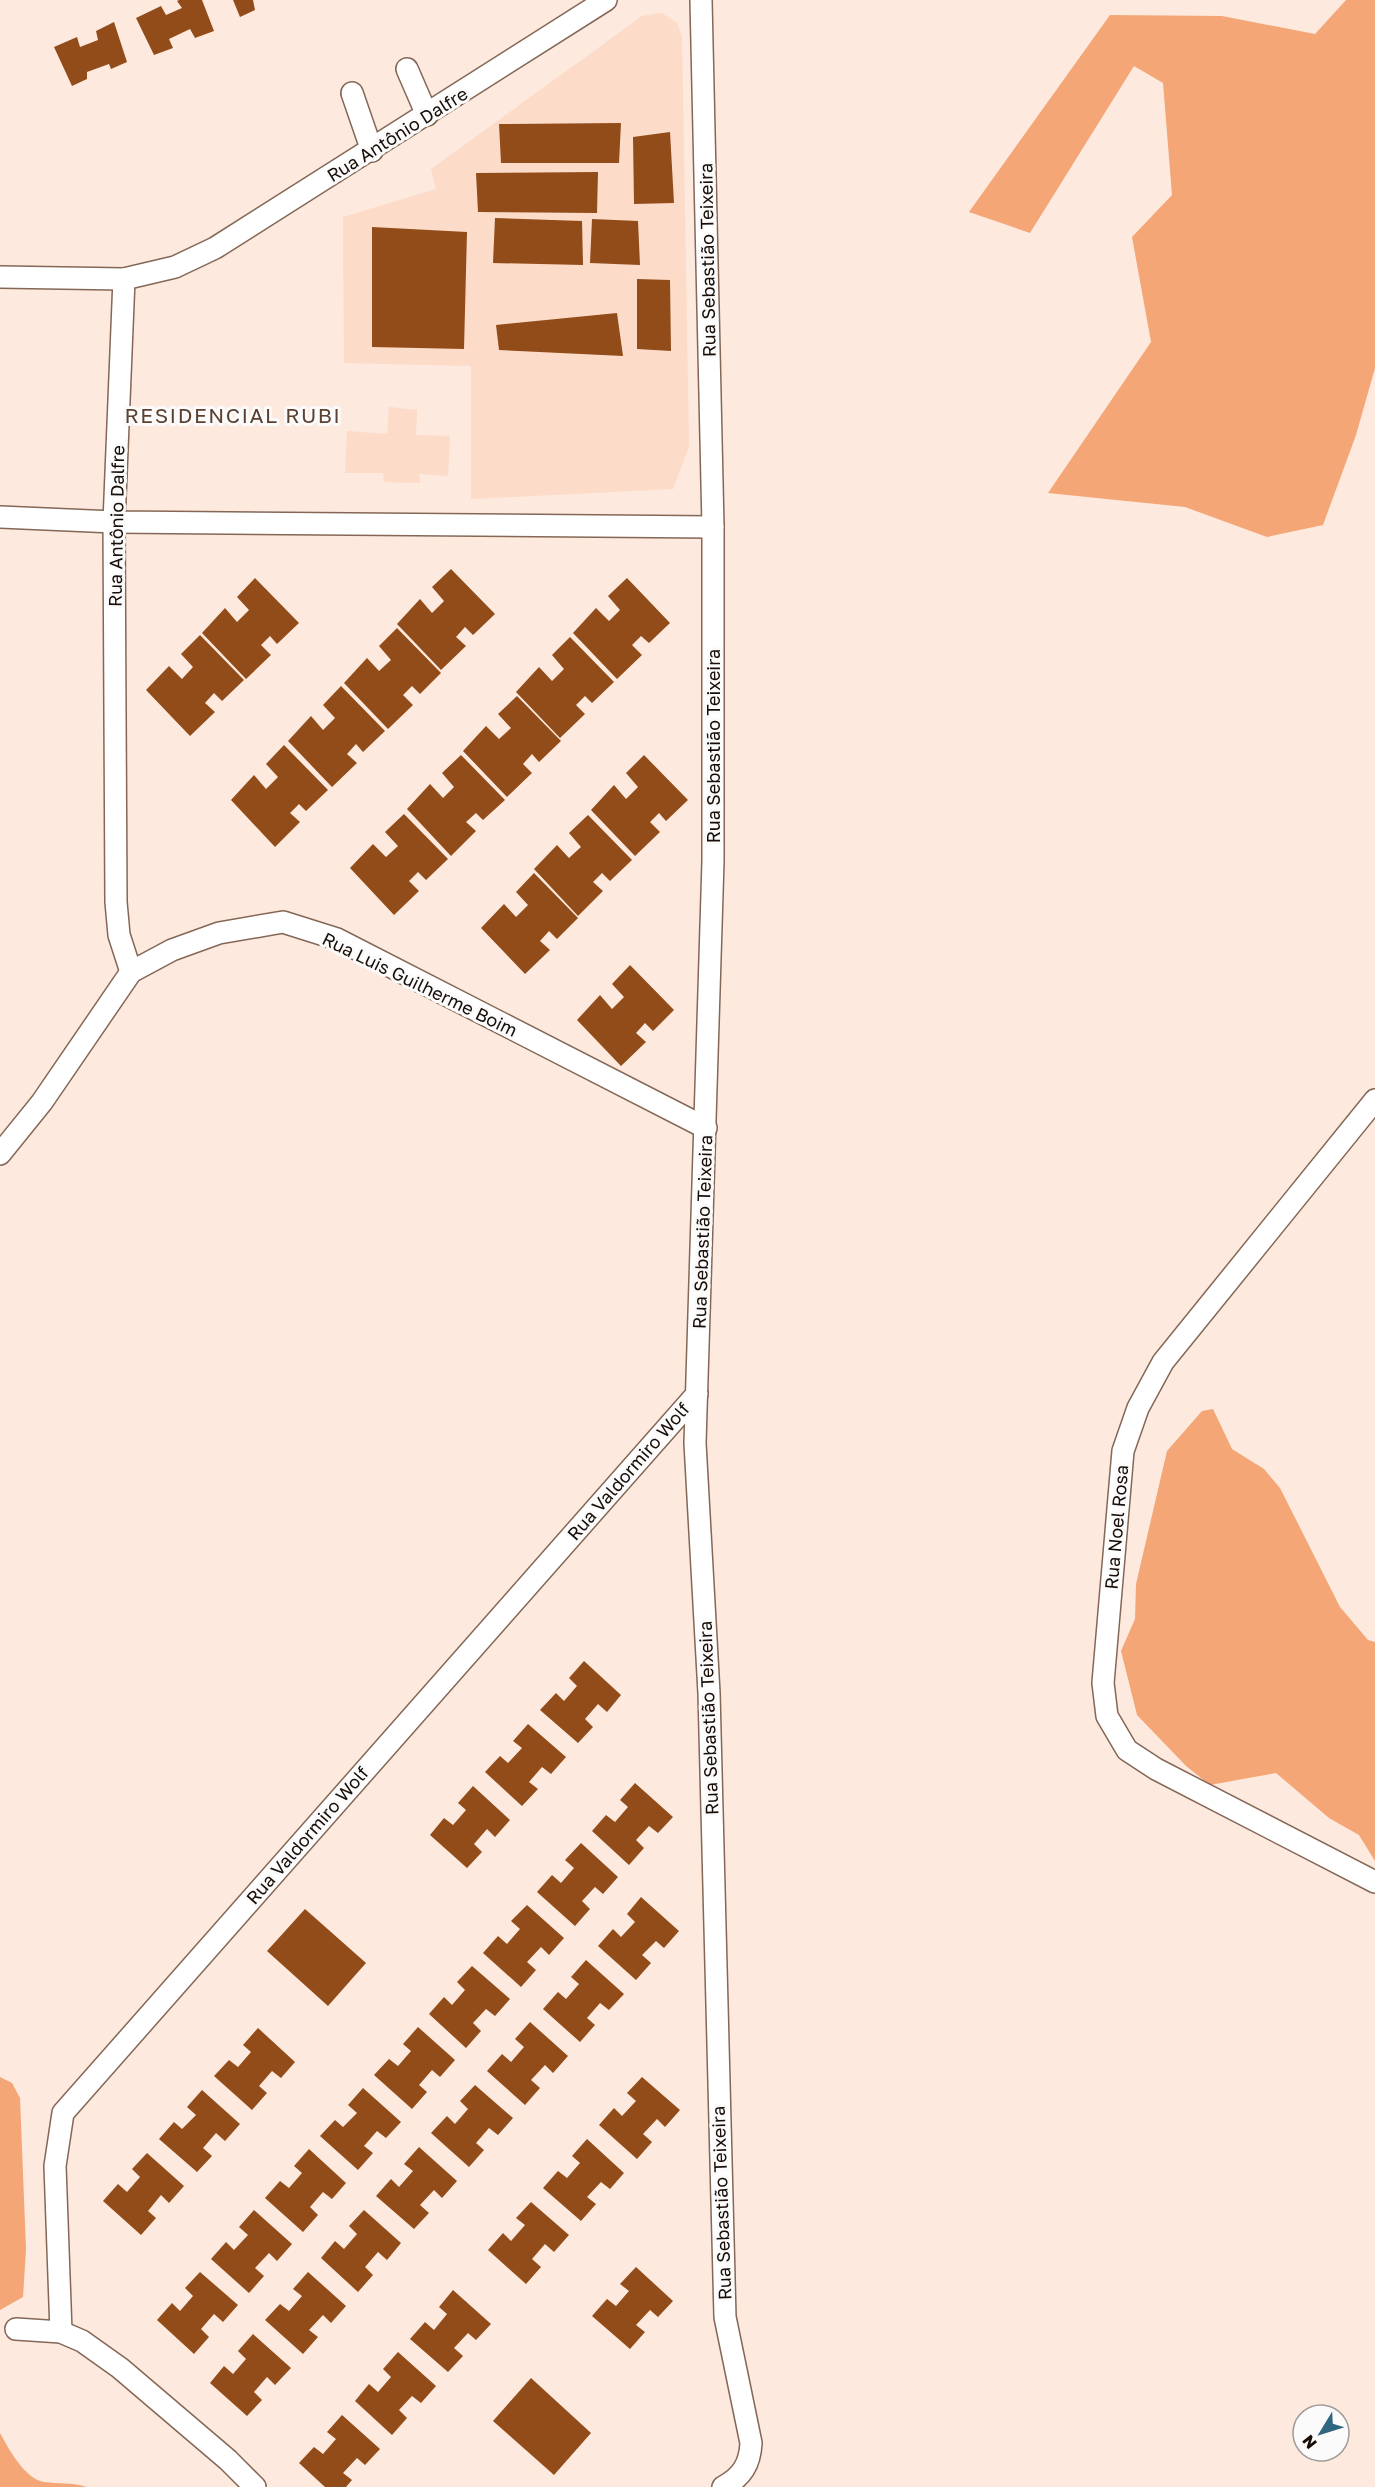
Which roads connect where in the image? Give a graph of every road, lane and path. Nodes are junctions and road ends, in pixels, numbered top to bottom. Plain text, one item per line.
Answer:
1 (606, 0) edge
2 (701, 0) edge
3 (407, 69) dead end
4 (352, 93) dead end
5 (427, 115) junction
6 (372, 151) junction
7 (0, 277) edge
8 (124, 279) junction
9 (0, 517) edge
10 (114, 522) junction
11 (713, 527) junction
12 (131, 972) junction
13 (1375, 1100) edge
14 (706, 1128) junction
15 (0, 1154) edge
16 (697, 1394) junction
17 (1375, 1882) edge
18 (16, 2329) dead end
19 (61, 2332) junction
20 (255, 2487) edge
21 (723, 2487) edge

1 - 5 street, Rua Antônio Dalfre
2 - 11 street, Rua Sebastião Teixeira
3 - 5 street
4 - 6 street
5 - 6 street, Rua Antônio Dalfre
6 - 8 street, Rua Antônio Dalfre
7 - 8 street
8 - 10 street, Rua Antônio Dalfre
9 - 10 street
10 - 11 street
10 - 12 street, Rua Antônio Dalfre
11 - 14 street, Rua Sebastião Teixeira
12 - 14 street, Rua Luis Guilherme Boim
12 - 15 street, Rua Luis Guilherme Boim
13 - 17 street, Rua Noel Rosa
14 - 16 street, Rua Sebastião Teixeira
16 - 19 street, Rua Valdormiro Wolf
16 - 21 street, Rua Sebastião Teixeira
18 - 19 street
19 - 20 street

